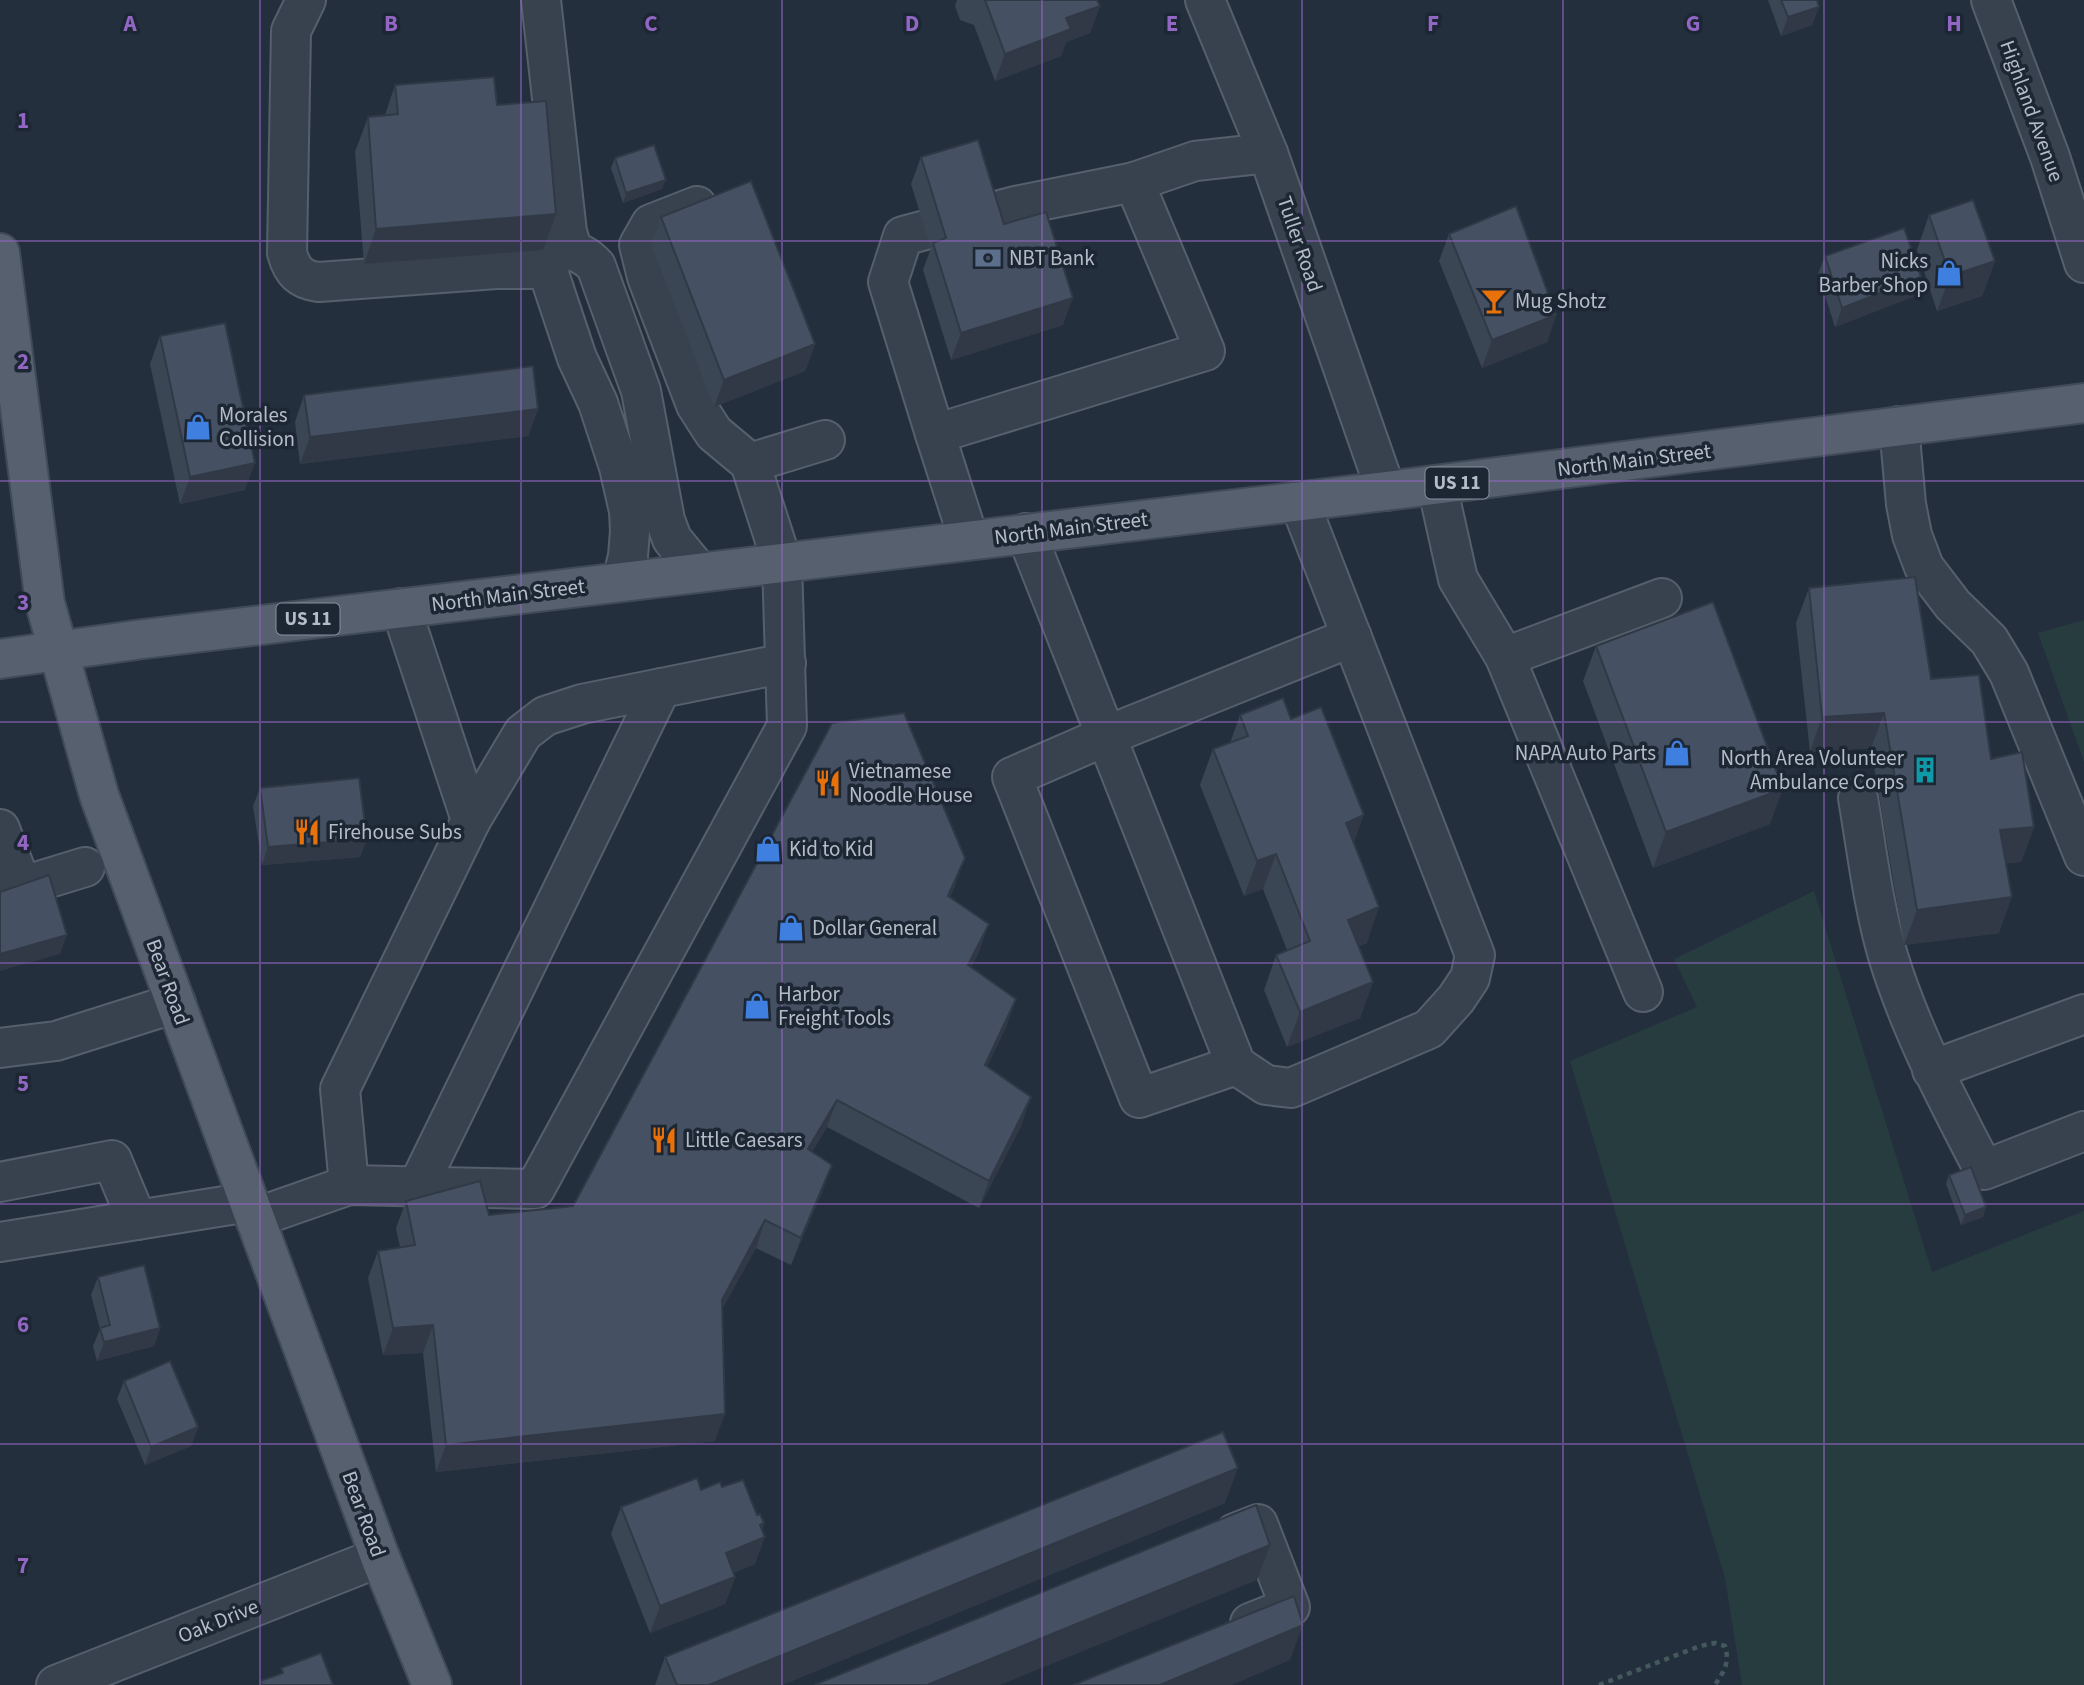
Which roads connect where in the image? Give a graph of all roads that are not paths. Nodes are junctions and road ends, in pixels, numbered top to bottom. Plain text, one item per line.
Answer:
1 (306, 0) edge
2 (541, 0) edge
3 (1205, 0) edge
4 (1991, 0) edge
5 (1268, 153) junction
6 (1133, 182) junction
7 (697, 206) edge
8 (0, 253) edge
9 (560, 259) junction
10 (2084, 263) edge
11 (2084, 403) edge
12 (1899, 426) junction
13 (935, 435) junction
14 (825, 440) dead end
15 (750, 463) junction
16 (1437, 485) junction
17 (1386, 491) junction
18 (1299, 502) junction
19 (1026, 533) junction
20 (969, 540) junction
21 (782, 562) junction
22 (699, 572) junction
23 (622, 581) junction
24 (1662, 598) dead end
25 (401, 608) junction
26 (1352, 637) junction
27 (58, 650) junction
28 (1505, 657) junction
29 (0, 659) edge
30 (786, 663) junction
31 (661, 688) junction
32 (1106, 736) junction
33 (1858, 798) dead end
34 (471, 820) junction
35 (0, 829) edge
36 (2084, 856) edge
37 (85, 867) dead end
38 (11, 890) edge
39 (1643, 992) dead end
40 (176, 1003) junction
41 (2084, 1014) edge
42 (0, 1048) edge
43 (1236, 1065) junction
44 (1932, 1070) junction
45 (2084, 1131) edge
46 (0, 1182) edge
47 (349, 1185) junction
48 (418, 1186) junction
49 (252, 1210) junction
50 (137, 1220) junction
51 (0, 1242) edge
52 (1207, 1544) edge
53 (380, 1557) junction
54 (1214, 1636) edge
55 (56, 1685) edge
56 (432, 1685) edge

1 - 9 street
2 - 9 street
3 - 5 street, Tuller Road
4 - 10 street, Highland Avenue
5 - 6 street
5 - 17 street, Tuller Road
6 - 13 street
6 - 13 street
7 - 15 street
8 - 27 main road, Bear Road
9 - 22 street
9 - 23 street
11 - 12 main road, North Main Street / US 11
12 - 16 main road, North Main Street / US 11
12 - 36 street
13 - 20 street
14 - 15 street
15 - 21 street
16 - 17 main road, North Main Street / US 11
16 - 28 street
17 - 18 main road, North Main Street / US 11
18 - 19 main road, North Main Street / US 11
18 - 26 street
19 - 20 main road, North Main Street / US 11
19 - 32 street
20 - 21 main road, North Main Street / US 11
21 - 22 main road, North Main Street / US 11
21 - 30 street
22 - 23 main road, North Main Street / US 11
23 - 25 main road, North Main Street / US 11
24 - 28 street
25 - 27 main road, North Main Street / US 11
25 - 34 street
26 - 32 street
26 - 43 street
27 - 29 main road, US 11
27 - 40 main road, Bear Road
28 - 39 street
30 - 31 street
30 - 48 street
31 - 34 street
31 - 48 street
32 - 43 street
32 - 43 street
33 - 44 street
34 - 47 street
35 - 38 street
37 - 38 street
40 - 42 street
40 - 49 main road, Bear Road
41 - 44 street
44 - 45 street
46 - 50 street
47 - 48 street
47 - 49 street
49 - 50 street
49 - 53 main road, Bear Road
50 - 51 street
52 - 54 street
53 - 55 street, Oak Drive
53 - 56 main road, Bear Road

